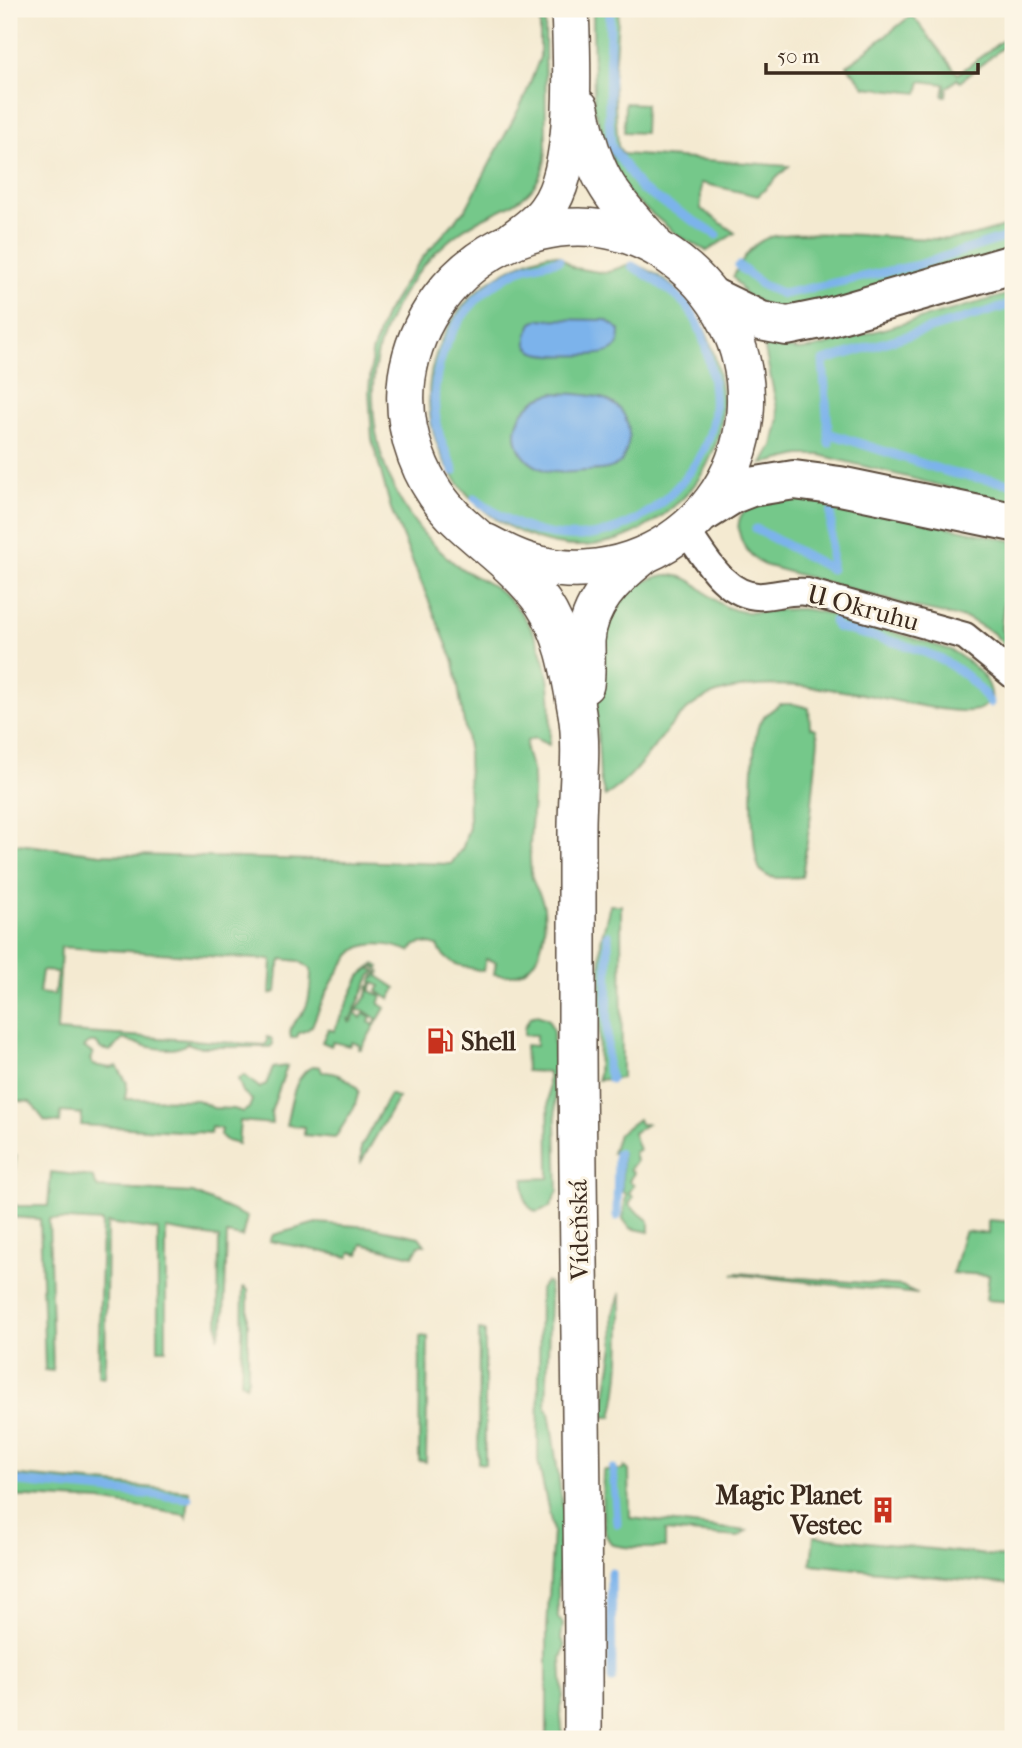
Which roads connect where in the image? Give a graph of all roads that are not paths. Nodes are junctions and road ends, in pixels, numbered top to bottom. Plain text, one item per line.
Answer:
1 (570, 9) edge
2 (573, 74) junction
3 (506, 245) junction
4 (663, 252) junction
5 (1013, 264) edge
6 (714, 298) junction
7 (696, 521) junction
8 (1013, 522) edge
9 (486, 543) junction
10 (645, 554) junction
11 (1013, 675) edge
12 (578, 720) junction
13 (583, 1739) edge

1 - 2 main road, Vídeňská
2 - 3 main road, Vídeňská
2 - 4 main road, Vídeňská
3 - 4 main road, Vídeňská
3 - 9 main road, Vídeňská
4 - 6 main road, Vídeňská
5 - 6 highway
6 - 7 main road, Vídeňská
7 - 8 highway
7 - 10 main road, Vídeňská
7 - 11 street, U Okruhu
9 - 10 main road, Vídeňská
9 - 12 main road, Vídeňská
10 - 12 main road, Vídeňská
12 - 13 main road, Vídeňská

